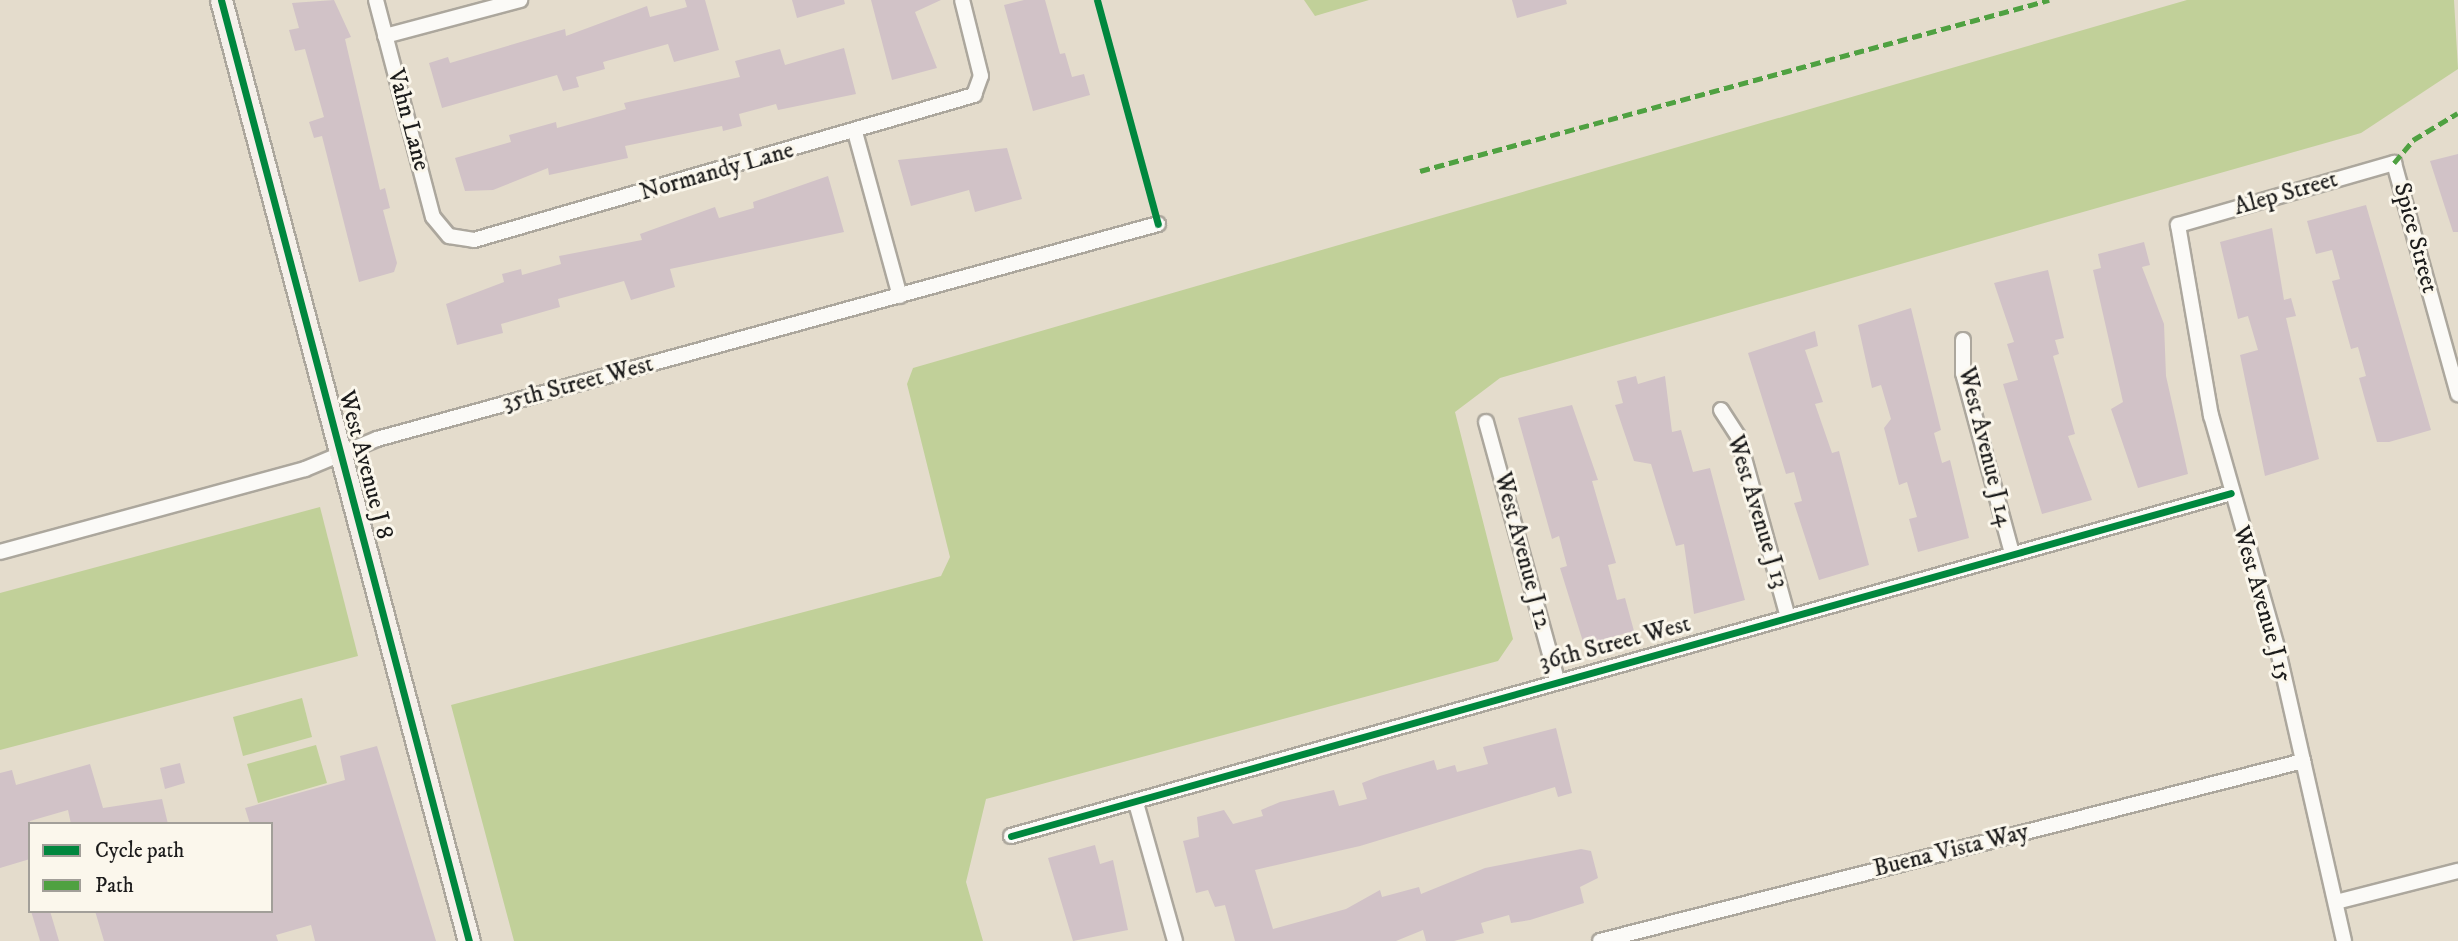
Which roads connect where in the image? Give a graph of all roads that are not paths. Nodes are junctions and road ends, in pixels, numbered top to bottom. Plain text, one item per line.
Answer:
1 (220, 0) edge
2 (376, 0) edge
3 (520, 0) edge
4 (962, 0) edge
5 (385, 36) junction
6 (855, 132) junction
7 (2394, 163) joint
8 (1158, 224) dead end
9 (2178, 225) joint
10 (449, 236) joint
11 (900, 296) junction
12 (1963, 340) dead end
13 (2458, 394) edge
14 (1721, 410) dead end
15 (1486, 422) dead end
16 (341, 450) junction
17 (2231, 493) junction
18 (0, 552) edge
19 (2012, 553) junction
20 (1788, 617) junction
21 (1557, 679) junction
22 (2303, 761) junction
23 (1136, 803) junction
24 (1011, 836) dead end
25 (2458, 871) edge
26 (2336, 902) junction
27 (469, 941) edge
28 (1175, 941) edge
29 (1600, 941) edge
30 (2344, 941) edge

1 - 16 street, West Avenue J 8
2 - 5 street, Vahn Lane
3 - 5 street
4 - 6 street, Normandy Lane
5 - 10 street, Vahn Lane
6 - 10 street, Normandy Lane
6 - 11 street
7 - 9 street, Alep Street
7 - 13 street, Spice Street
8 - 11 street, 35th Street West
9 - 17 street, West Avenue J 15
11 - 16 street, 35th Street West
12 - 19 street, West Avenue J 14
14 - 20 street, West Avenue J 13
15 - 21 street, West Avenue J 12
16 - 18 street, 35th Street West
16 - 27 street, West Avenue J 8
17 - 19 street, 36th Street West
17 - 22 street, West Avenue J 15
19 - 20 street, 36th Street West
20 - 21 street, 36th Street West
21 - 23 street, 36th Street West
22 - 26 street, West Avenue J 15
22 - 29 street, Buena Vista Way
23 - 24 street, 36th Street West
23 - 28 street
25 - 26 street
26 - 30 street, West Avenue J 15

